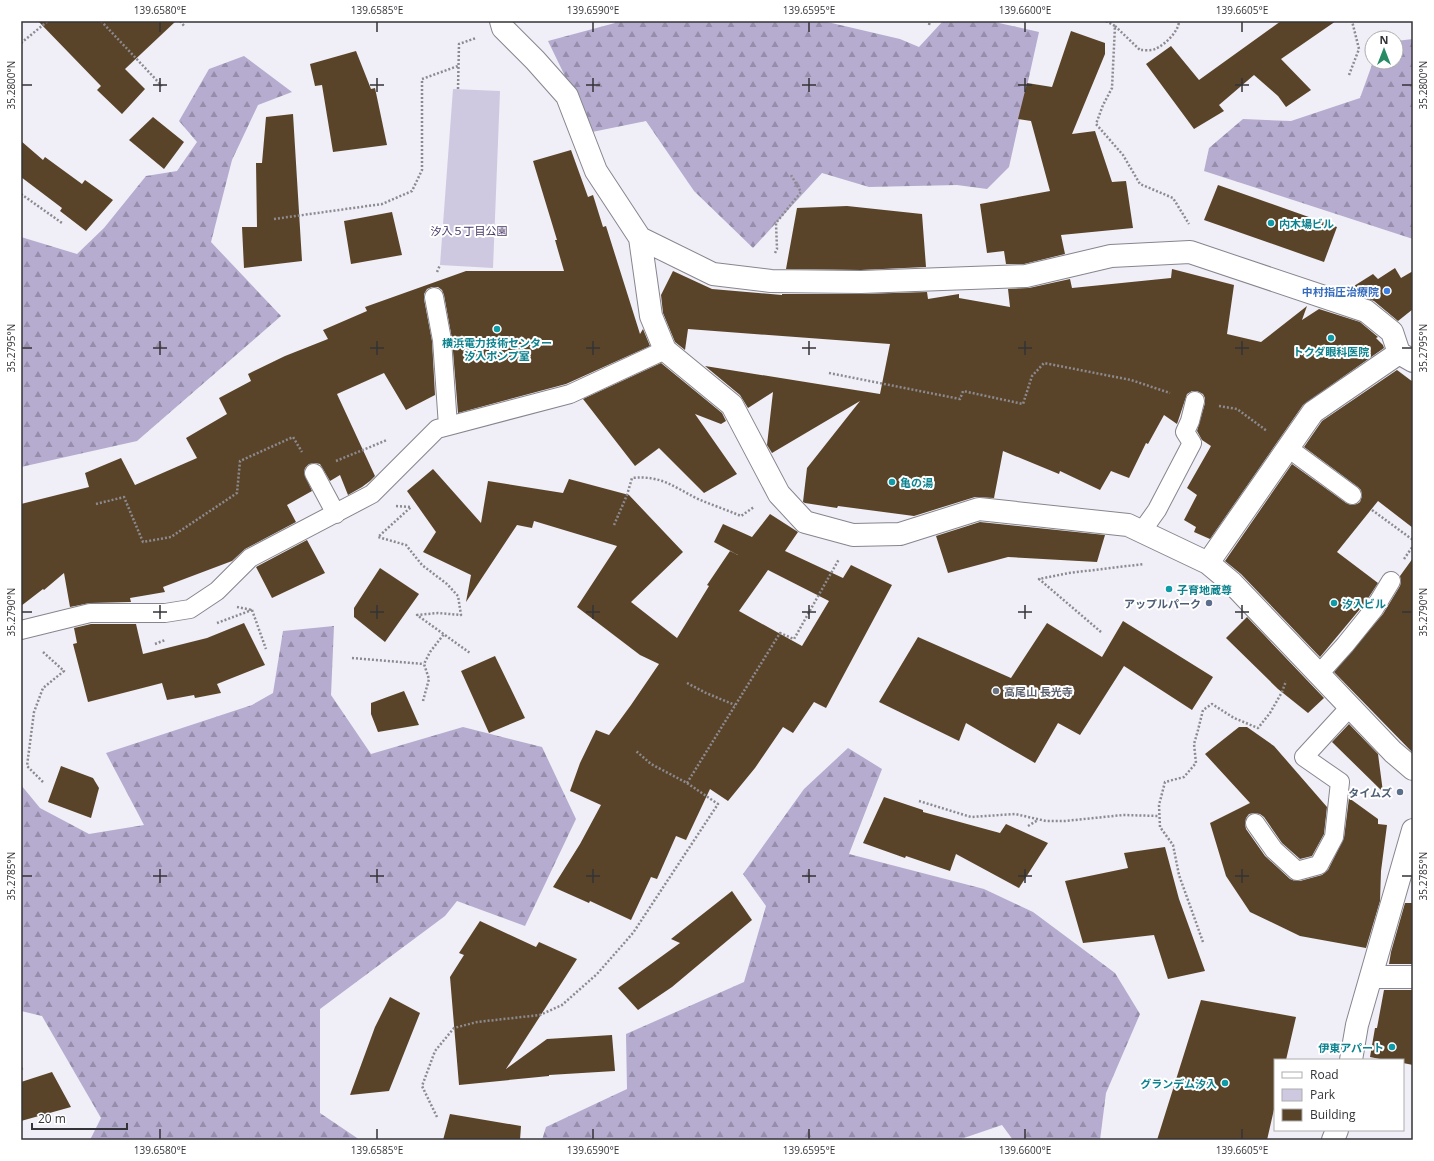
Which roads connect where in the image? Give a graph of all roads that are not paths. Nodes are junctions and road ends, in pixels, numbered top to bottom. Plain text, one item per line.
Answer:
1 (502, 25) edge
2 (640, 238) junction
3 (434, 297) dead end
4 (665, 350) junction
5 (1406, 357) edge
6 (1194, 401) road end
7 (448, 426) junction
8 (1288, 448) junction
9 (314, 473) road end
10 (1352, 495) road end
11 (336, 514) junction
12 (1142, 531) junction
13 (1208, 562) junction
14 (1391, 581) dead end
15 (21, 630) edge
16 (1319, 674) junction
17 (1350, 707) junction
18 (1413, 769) edge
19 (1255, 823) dead end
20 (1413, 830) edge
21 (1371, 977) junction
22 (1413, 977) edge
23 (1351, 1059) edge

1 - 2 street
2 - 4 street
2 - 5 street
3 - 7 lane
4 - 7 lane
4 - 12 street
5 - 8 street
6 - 12 lane
7 - 11 lane
8 - 10 lane
8 - 13 street
9 - 11 lane
11 - 15 lane
12 - 13 street
13 - 16 street
14 - 16 lane
16 - 17 street
17 - 18 street
17 - 19 lane
20 - 21 street
21 - 22 street
21 - 23 street

